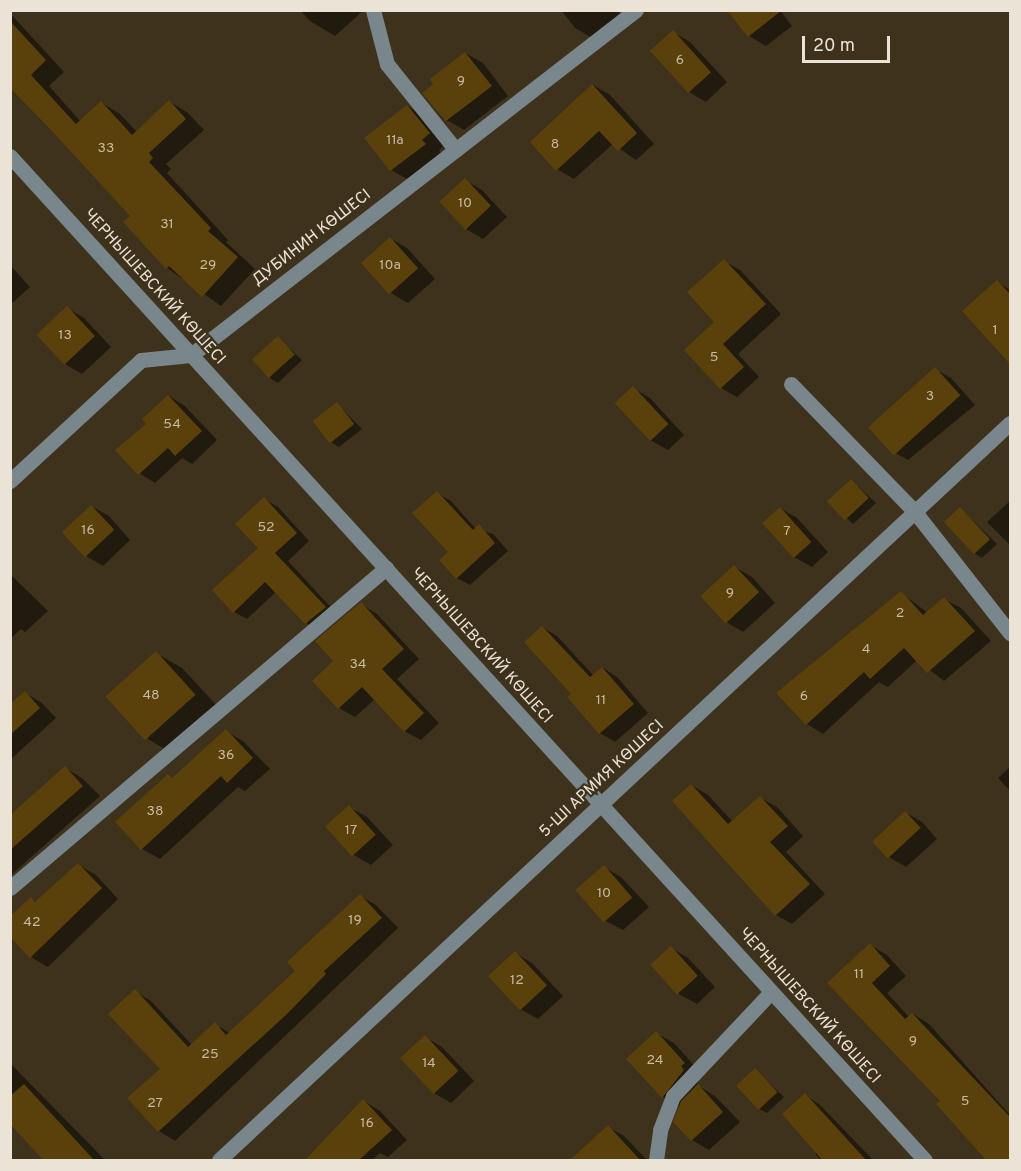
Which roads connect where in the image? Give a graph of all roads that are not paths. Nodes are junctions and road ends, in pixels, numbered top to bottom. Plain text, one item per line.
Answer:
1 (372, 10) edge
2 (636, 10) edge
3 (456, 150) junction
4 (10, 156) edge
5 (191, 355) junction
6 (791, 384) dead end
7 (1011, 423) edge
8 (10, 481) edge
9 (915, 512) junction
10 (386, 568) junction
11 (1011, 633) edge
12 (601, 804) junction
13 (10, 888) edge
14 (771, 992) junction
15 (219, 1161) edge
16 (656, 1161) edge
17 (925, 1161) edge

1 - 3 street
2 - 3 street, ДУБИНИН КӨШЕСІ
3 - 5 street, ДУБИНИН КӨШЕСІ
4 - 5 street, ЧЕРНЫШЕВСКИЙ КӨШЕСІ
5 - 8 street
5 - 10 street, ЧЕРНЫШЕВСКИЙ КӨШЕСІ
6 - 9 street
7 - 9 street, 5-ШІ АРМИЯ КӨШЕСІ
9 - 11 street
9 - 12 street, 5-ШІ АРМИЯ КӨШЕСІ
10 - 12 street, ЧЕРНЫШЕВСКИЙ КӨШЕСІ
10 - 13 street
12 - 14 street, ЧЕРНЫШЕВСКИЙ КӨШЕСІ
12 - 15 street, 5-ШІ АРМИЯ КӨШЕСІ
14 - 16 street
14 - 17 street, ЧЕРНЫШЕВСКИЙ КӨШЕСІ

